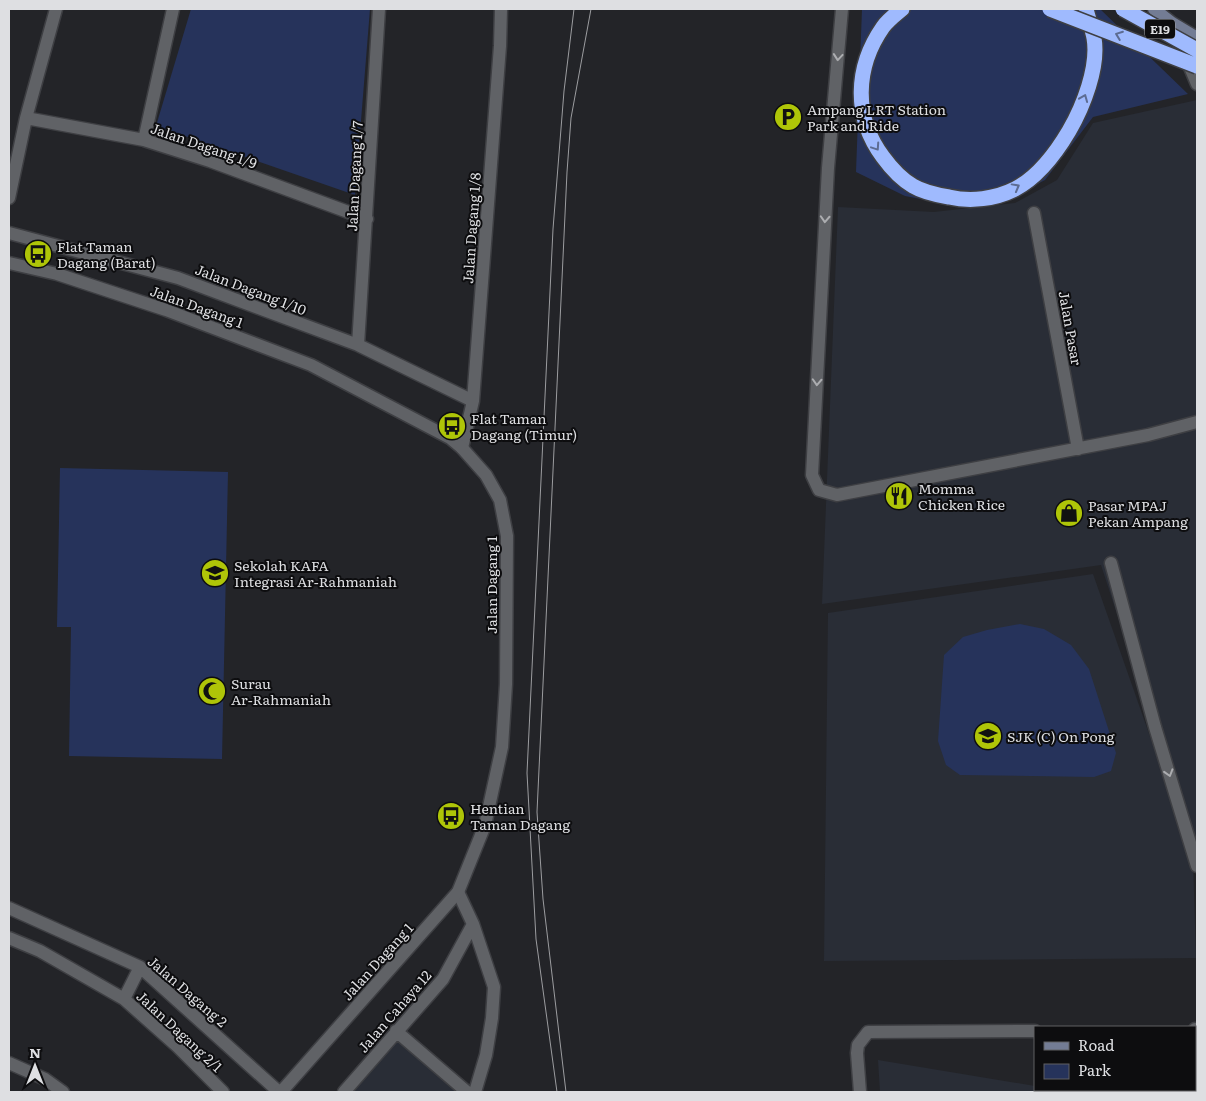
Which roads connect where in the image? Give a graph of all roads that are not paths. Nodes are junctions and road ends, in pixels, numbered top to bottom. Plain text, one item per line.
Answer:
1 (56, 9) edge
2 (173, 9) edge
3 (379, 9) edge
4 (501, 9) edge
5 (842, 9) edge
6 (902, 9) edge
7 (1050, 9) edge
8 (1086, 9) edge
9 (1122, 9) edge
10 (1154, 9) edge
11 (1172, 23) junction
12 (1197, 38) edge
13 (1197, 50) edge
14 (1197, 66) edge
15 (1197, 84) edge
16 (26, 118) junction
17 (144, 140) junction
18 (9, 198) edge
19 (1034, 213) dead end
20 (367, 219) junction
21 (9, 233) edge
22 (9, 263) edge
23 (358, 346) junction
24 (473, 401) junction
25 (1197, 422) edge
26 (462, 448) junction
27 (1078, 449) junction
28 (1111, 563) dead end
29 (1197, 866) edge
30 (458, 892) junction
31 (9, 908) edge
32 (473, 924) junction
33 (9, 938) edge
34 (140, 967) junction
35 (124, 999) junction
36 (1034, 1031) edge
37 (396, 1032) junction
38 (9, 1063) edge
39 (63, 1092) edge
40 (223, 1092) edge
41 (280, 1092) edge
42 (344, 1092) edge
43 (468, 1092) edge
44 (475, 1092) edge
45 (860, 1092) edge

1 - 16 street
2 - 17 street
3 - 20 street, Jalan Dagang 1/7
4 - 24 street, Jalan Dagang 1/8
5 -> 27 street
6 -> 8 highway
14 -> 7 highway, bridge
9 - 13 highway, E19, bridge
10 - 11 main road
11 - 12 main road
11 - 15 street
16 - 17 street, Jalan Dagang 1/9
16 - 18 street
17 - 20 street, Jalan Dagang 1/9
19 - 27 street, Jalan Pasar
20 - 23 street, Jalan Dagang 1/7
21 - 23 street, Jalan Dagang 1/10
22 - 26 street, Jalan Dagang 1
23 - 24 street, Jalan Dagang 1/10
24 - 26 street, Jalan Dagang 1/8
25 - 27 street
26 - 30 street, Jalan Dagang 1
28 -> 29 street
30 - 32 street
30 - 41 street, Jalan Dagang 1
31 - 34 street, Jalan Dagang 2
32 - 37 street, Jalan Cahaya 12
32 - 44 street
33 - 35 street, Jalan Dagang 2/1
34 - 35 street
34 - 41 street, Jalan Dagang 2
35 - 40 street, Jalan Dagang 2/1
36 - 45 street
37 - 42 street, Jalan Cahaya 12
37 - 43 street
38 - 39 street

